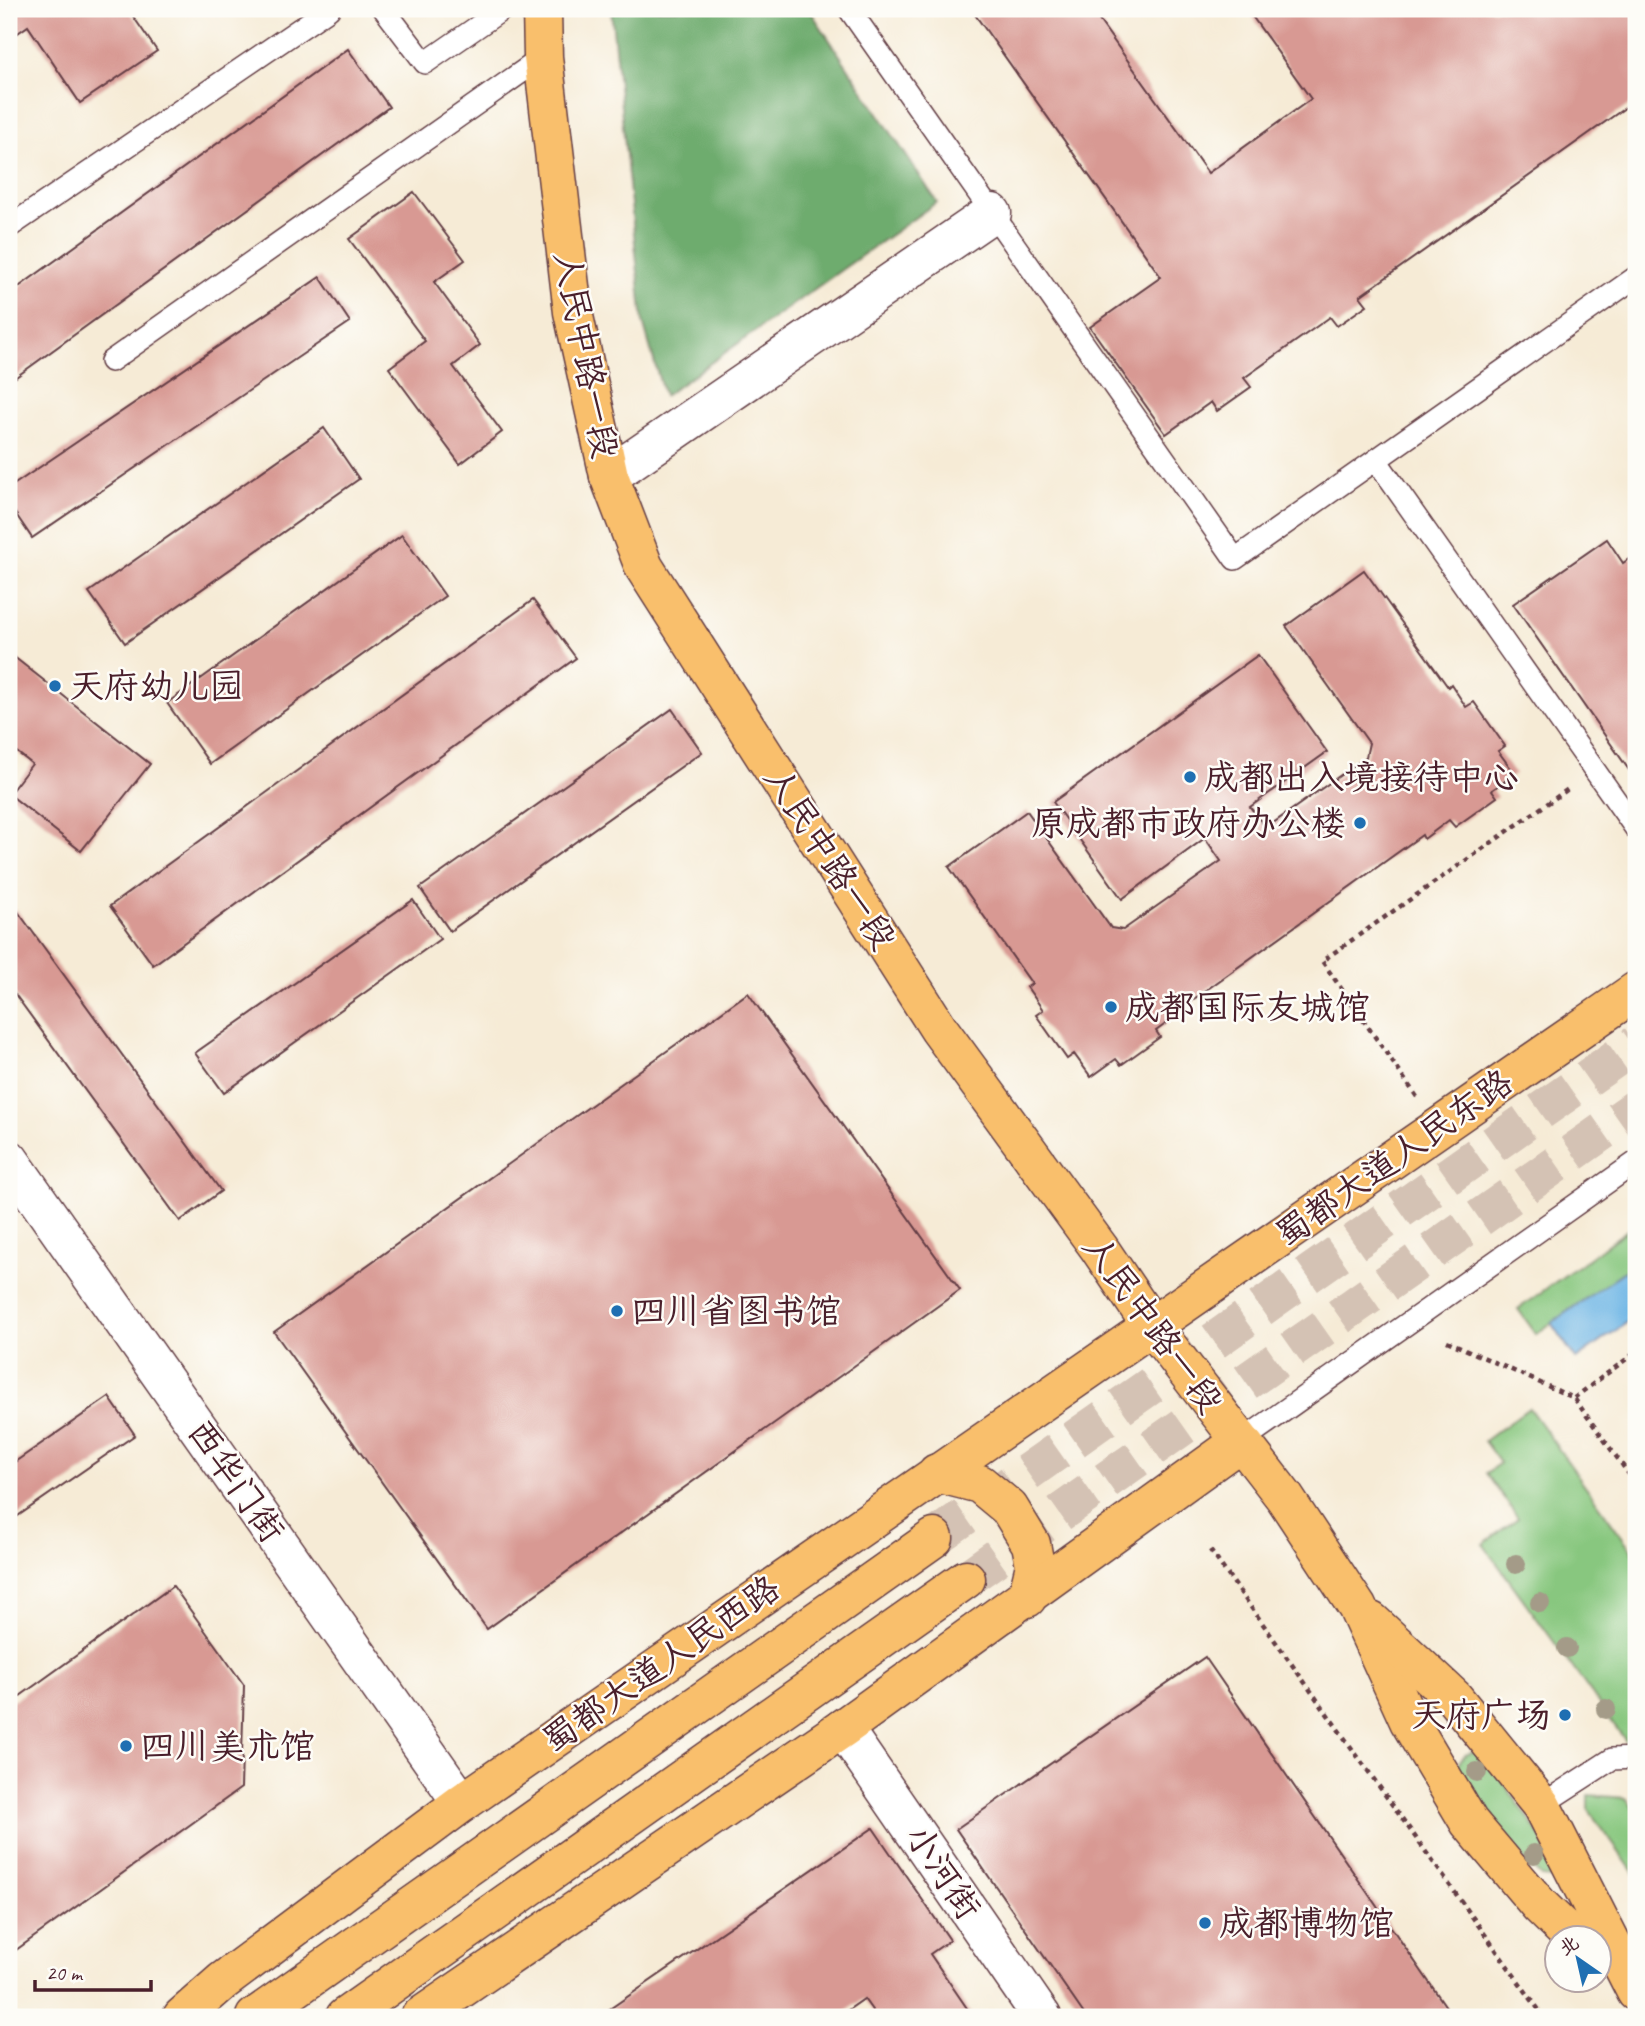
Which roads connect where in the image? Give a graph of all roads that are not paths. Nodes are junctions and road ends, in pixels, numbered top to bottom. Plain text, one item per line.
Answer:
1 (329, 9) edge
2 (384, 9) edge
3 (503, 9) edge
4 (542, 9) edge
5 (849, 9) edge
6 (543, 57) junction
7 (992, 213) junction
8 (9, 228) edge
9 (1636, 277) edge
10 (111, 361) dead end
11 (1376, 460) junction
12 (609, 476) junction
13 (1636, 829) edge
14 (1636, 991) edge
15 (9, 1159) edge
16 (1636, 1162) edge
17 (1151, 1325) junction
18 (1240, 1442) junction
19 (937, 1473) junction
20 (934, 1538) tunnel mouth
21 (966, 1579) tunnel mouth
22 (1027, 1598) junction
23 (1357, 1607) junction
24 (843, 1728) junction
25 (1636, 1758) edge
26 (462, 1803) junction
27 (1541, 1805) junction
28 (1559, 1924) edge
29 (1614, 1979) edge
30 (1636, 1992) edge
31 (1636, 2001) edge
32 (182, 2017) edge
33 (255, 2017) edge
34 (345, 2017) edge
35 (420, 2017) edge
36 (1042, 2017) edge

1 - 8 lane
2 - 3 lane
4 - 6 main road, 人民中路一段
5 - 7 lane
6 - 10 lane
6 - 12 main road, 人民中路一段
7 - 11 lane
7 - 12 street
9 - 11 lane
11 - 13 lane
12 - 17 main road, 人民中路一段
14 - 17 main road, 蜀都大道人民东路
15 - 26 street, 西华门街
16 - 18 lane
17 - 18 main road, 人民中路一段
17 - 19 main road, 蜀都大道人民西路
18 - 22 main road
18 - 23 main road, 人民中路一段
19 - 22 main road
19 - 26 main road, 蜀都大道人民西路
20 - 33 main road, 蜀都大道人民西路
21 - 34 main road
22 - 24 main road
23 - 27 main road, 人民中路一段
23 - 28 main road, 人民中路一段
24 - 35 main road
24 - 36 street, 小河街
25 - 27 lane
26 - 32 main road, 蜀都大道人民西路
27 - 30 main road, 人民中路一段
29 - 31 main road

